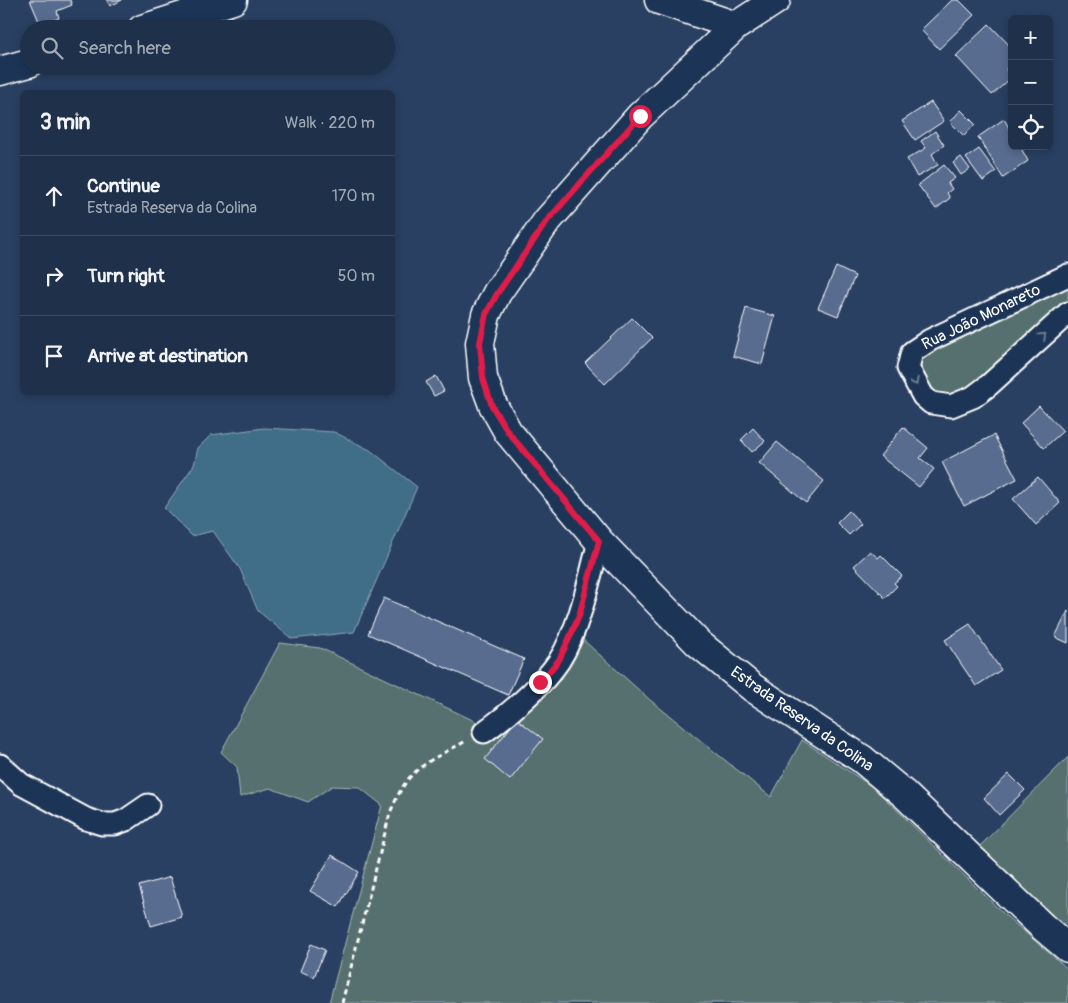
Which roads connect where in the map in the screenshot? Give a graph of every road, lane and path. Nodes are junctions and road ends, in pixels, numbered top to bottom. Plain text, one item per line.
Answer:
1 (233, 0) edge
2 (659, 0) edge
3 (776, 0) edge
4 (170, 20) edge
5 (736, 26) junction
6 (20, 65) edge
7 (0, 71) edge
8 (1068, 275) edge
9 (1068, 313) edge
10 (599, 541) junction
11 (484, 732) joint
12 (0, 765) edge
13 (148, 805) dead end
14 (1068, 948) edge
15 (342, 1003) edge

1 - 4 street
2 - 5 street
3 - 5 street, Estrada Reserva da Colina
5 - 10 street, Estrada Reserva da Colina
6 - 7 street
8 -> 9 street, Rua João Monareto
10 - 11 street
10 - 14 street, Estrada Reserva da Colina
11 - 15 path
12 - 13 street

